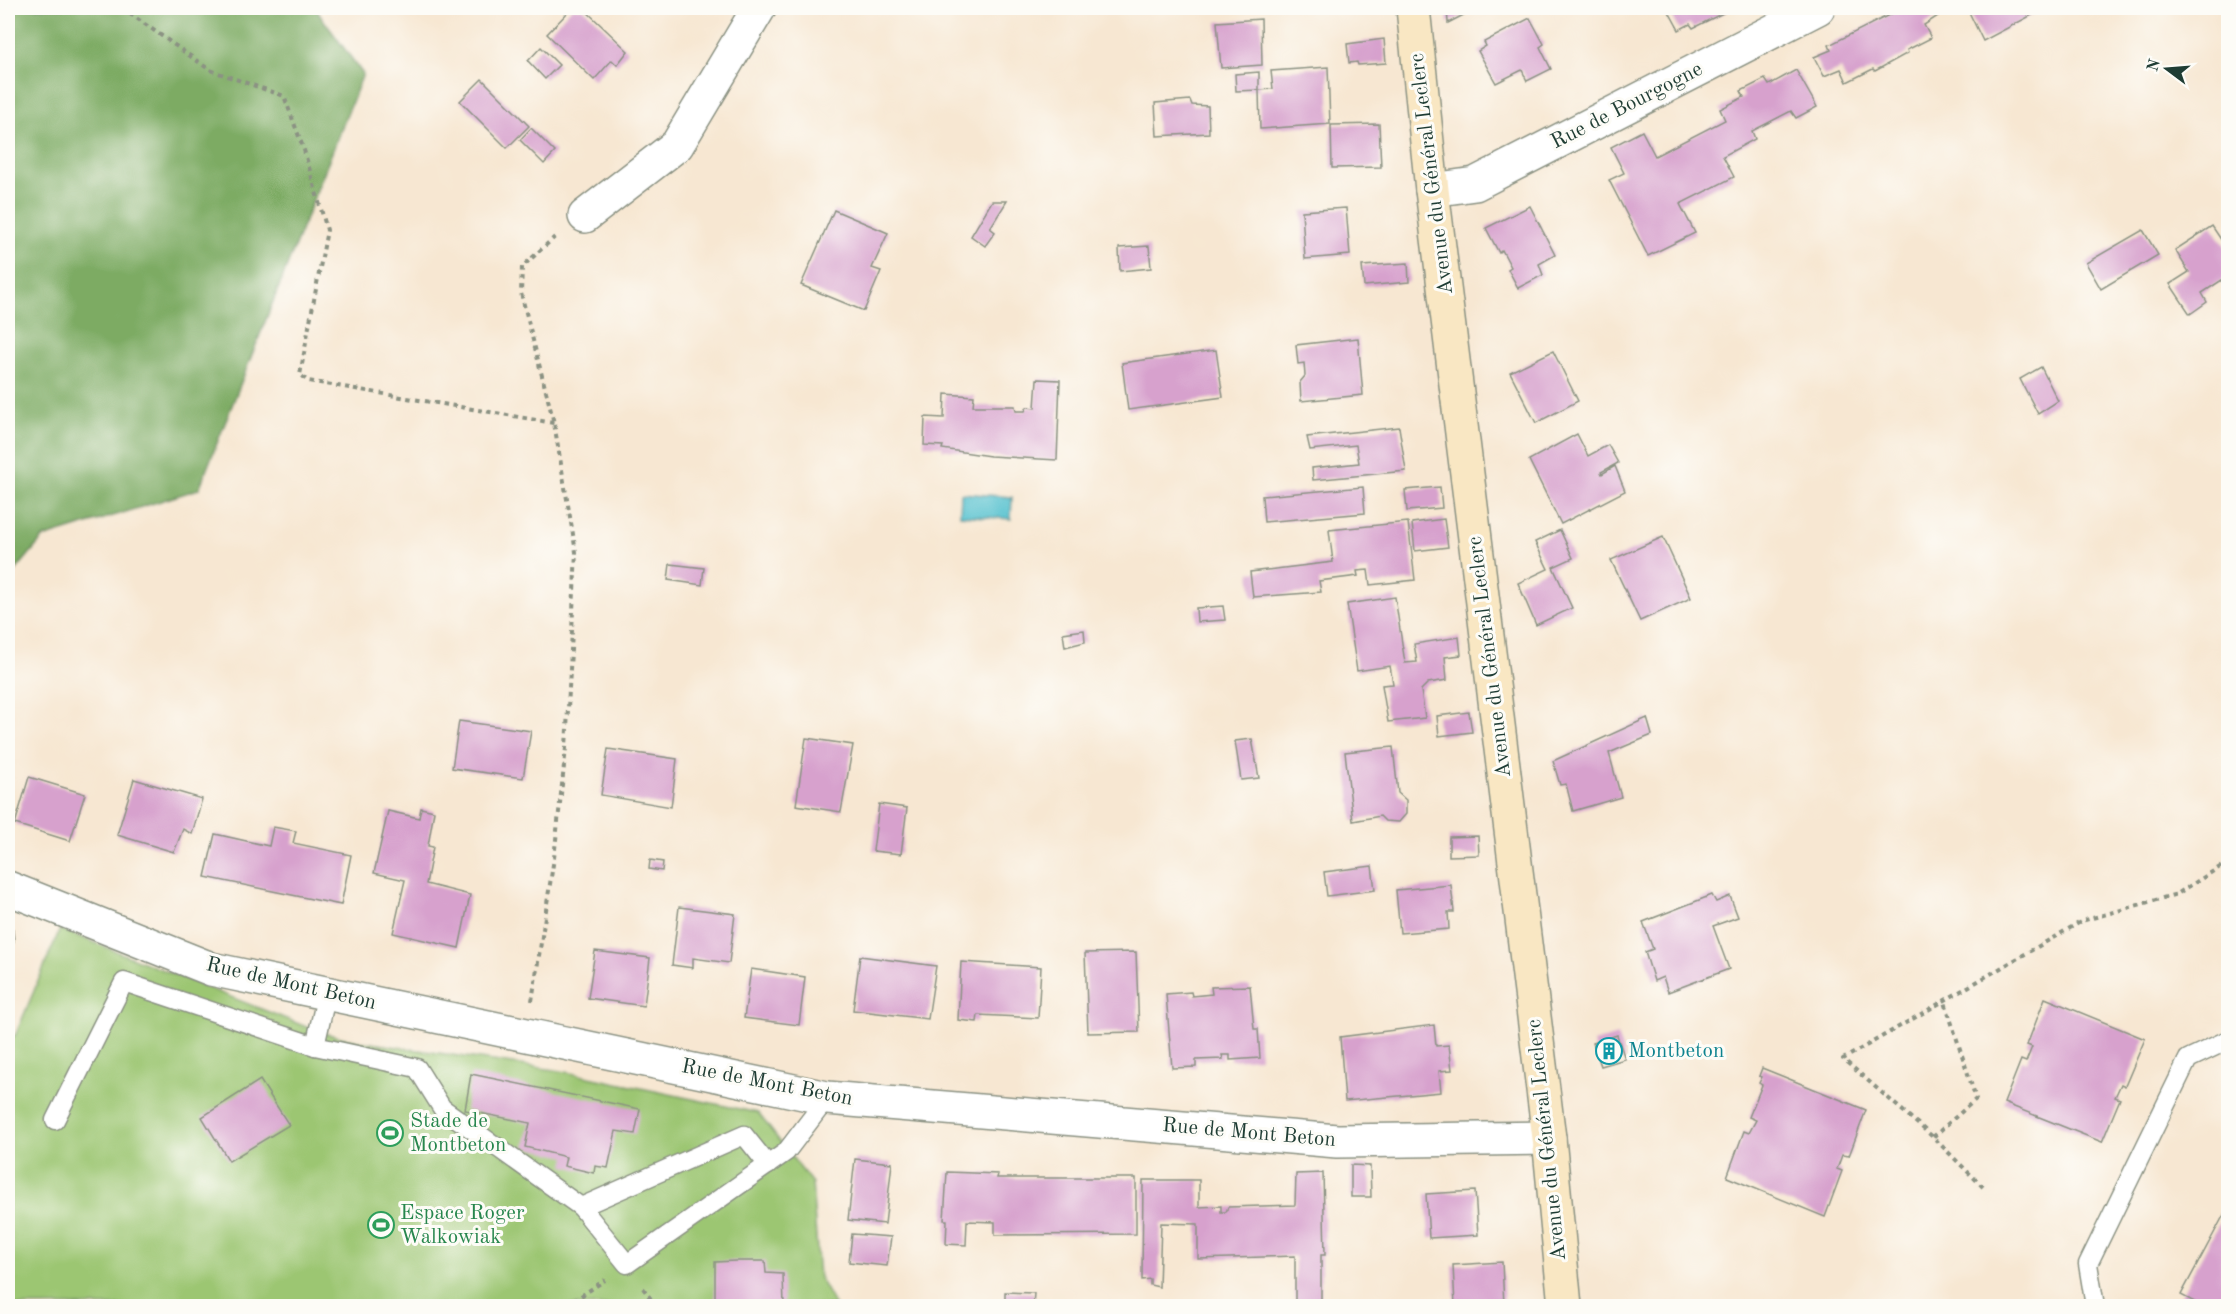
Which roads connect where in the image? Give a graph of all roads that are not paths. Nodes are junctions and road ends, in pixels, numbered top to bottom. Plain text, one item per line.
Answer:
1 (759, 8) edge
2 (1413, 8) edge
3 (1818, 8) edge
4 (1432, 190) junction
5 (585, 216) road end
6 (8, 888) edge
7 (327, 993) junction
8 (2229, 1040) edge
9 (315, 1046) junction
10 (827, 1098) junction
11 (55, 1120) dead end
12 (1549, 1138) junction
13 (768, 1165) junction
14 (582, 1207) junction
15 (1565, 1306) edge
16 (2095, 1306) edge

1 - 5 street
2 - 4 main road, Avenue du Général Leclerc
3 - 4 street, Rue de Bourgogne
4 - 12 main road, Avenue du Général Leclerc
6 - 7 street, Rue de Mont Beton
7 - 9 lane
7 - 10 street, Rue de Mont Beton
8 - 16 lane
9 - 11 lane
9 - 14 lane
10 - 12 street, Rue de Mont Beton
10 - 13 lane
12 - 15 main road, Avenue du Général Leclerc
13 - 14 lane
13 - 14 lane

